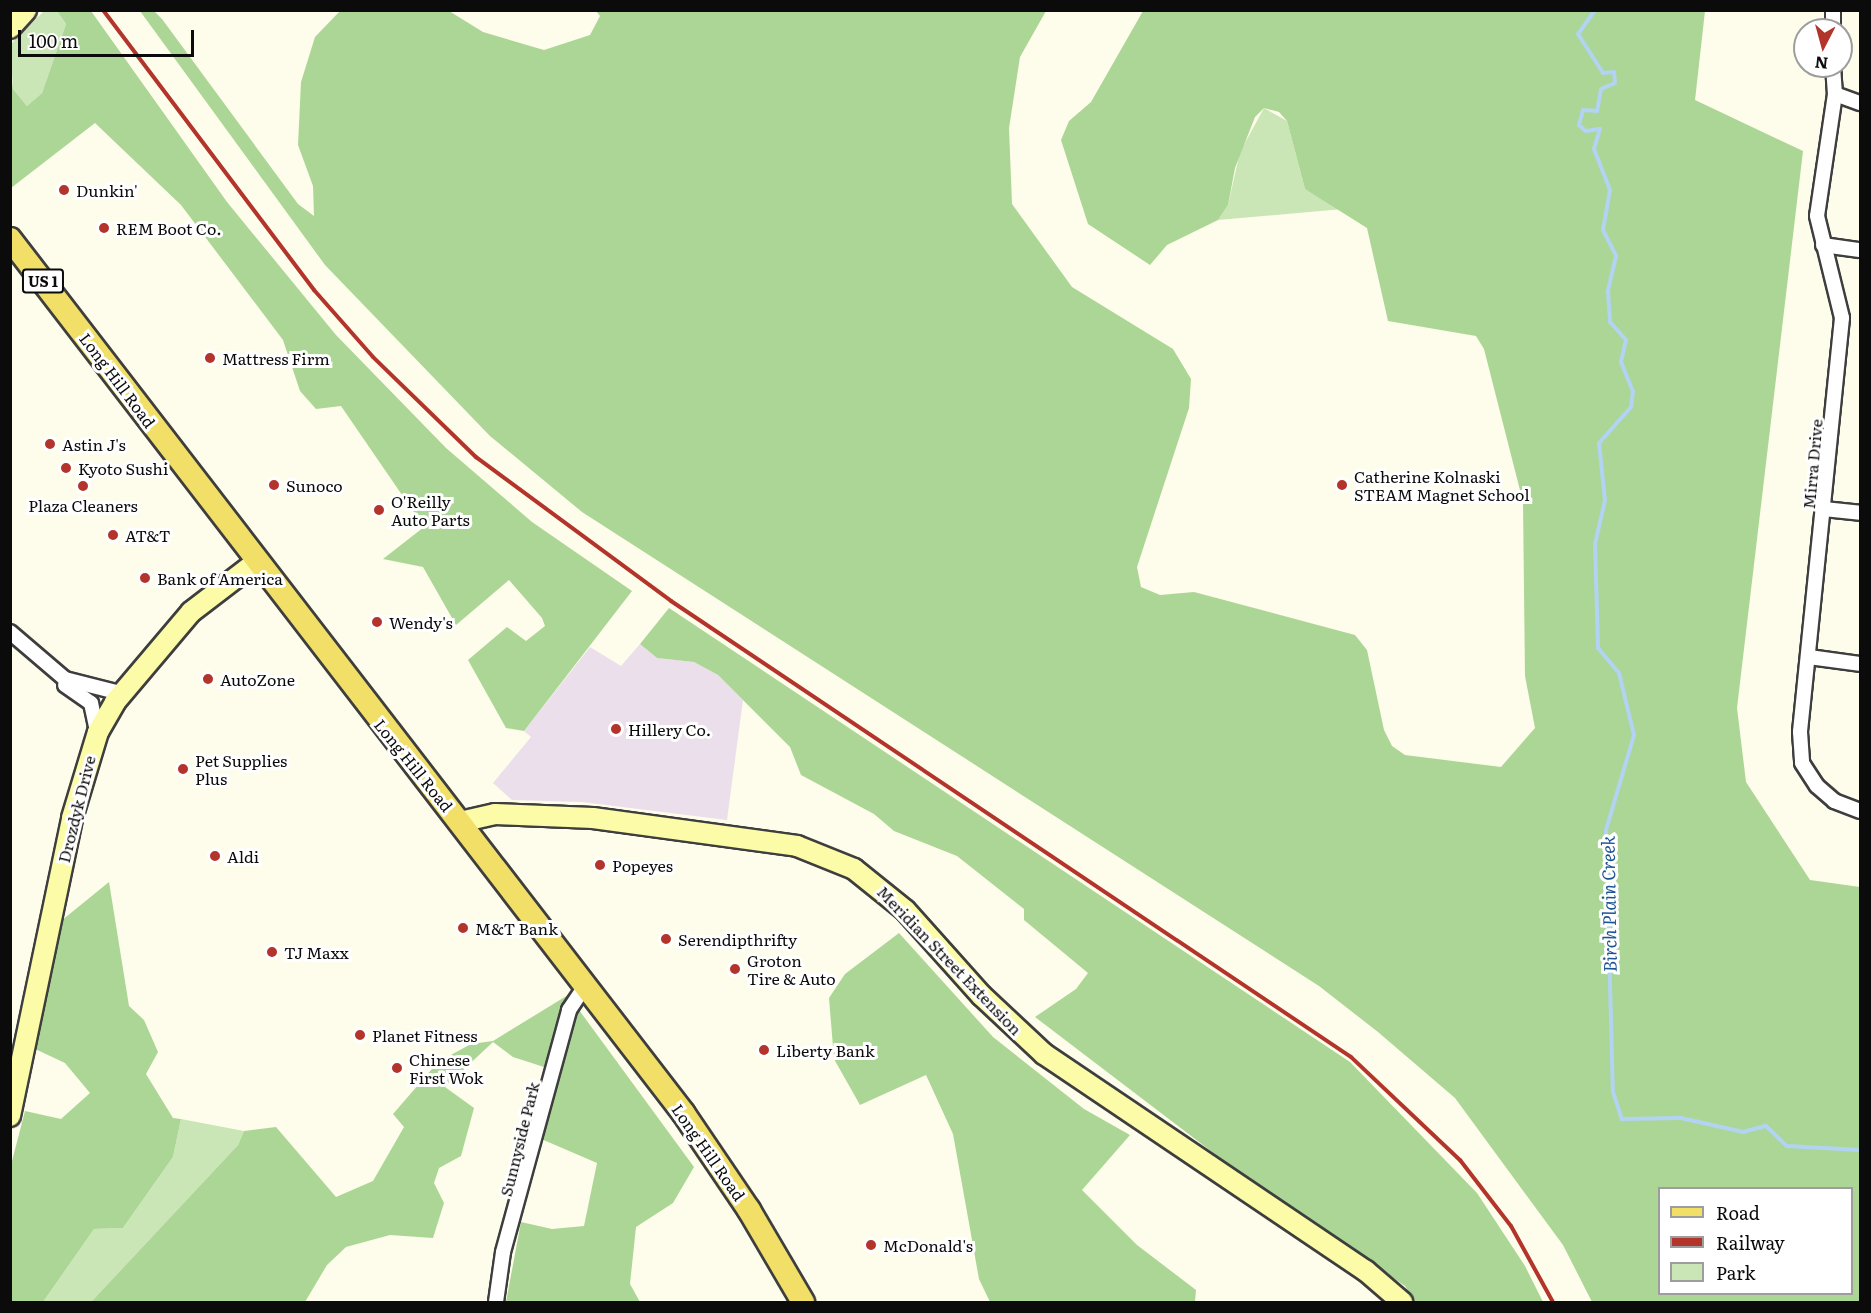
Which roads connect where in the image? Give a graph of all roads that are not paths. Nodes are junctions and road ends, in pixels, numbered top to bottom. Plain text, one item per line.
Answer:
1 (26, 10) edge
2 (10, 27) edge
3 (1834, 78) edge
4 (1835, 94) junction
5 (1860, 103) edge
6 (10, 239) edge
7 (1823, 245) junction
8 (1860, 250) edge
9 (1824, 509) junction
10 (1860, 513) edge
11 (255, 562) junction
12 (10, 632) edge
13 (1809, 657) junction
14 (1860, 664) edge
15 (51, 670) junction
16 (124, 694) junction
17 (97, 735) junction
18 (1860, 811) edge
19 (460, 822) junction
20 (585, 986) junction
21 (10, 1116) edge
22 (496, 1302) edge
23 (803, 1302) edge
24 (1402, 1302) edge

1 - 2 street
3 - 4 street, Mirra Drive
4 - 5 street
4 - 7 street, Mirra Drive
6 - 11 main road, Long Hill Road / US 1
7 - 8 street
7 - 9 street, Mirra Drive
9 - 10 street
9 - 13 street, Mirra Drive
11 - 16 street, Drozdyk Drive
11 - 19 main road, Long Hill Road / US 1
12 - 15 street
13 - 14 street
13 - 18 street, Mirra Drive
15 - 16 street
15 - 17 street
16 - 17 street, Drozdyk Drive
17 - 21 street, Drozdyk Drive
19 - 20 main road, Long Hill Road / US 1
19 - 24 street, Meridian Street Extension
20 - 22 street, Sunnyside Park
20 - 23 main road, Long Hill Road / US 1

